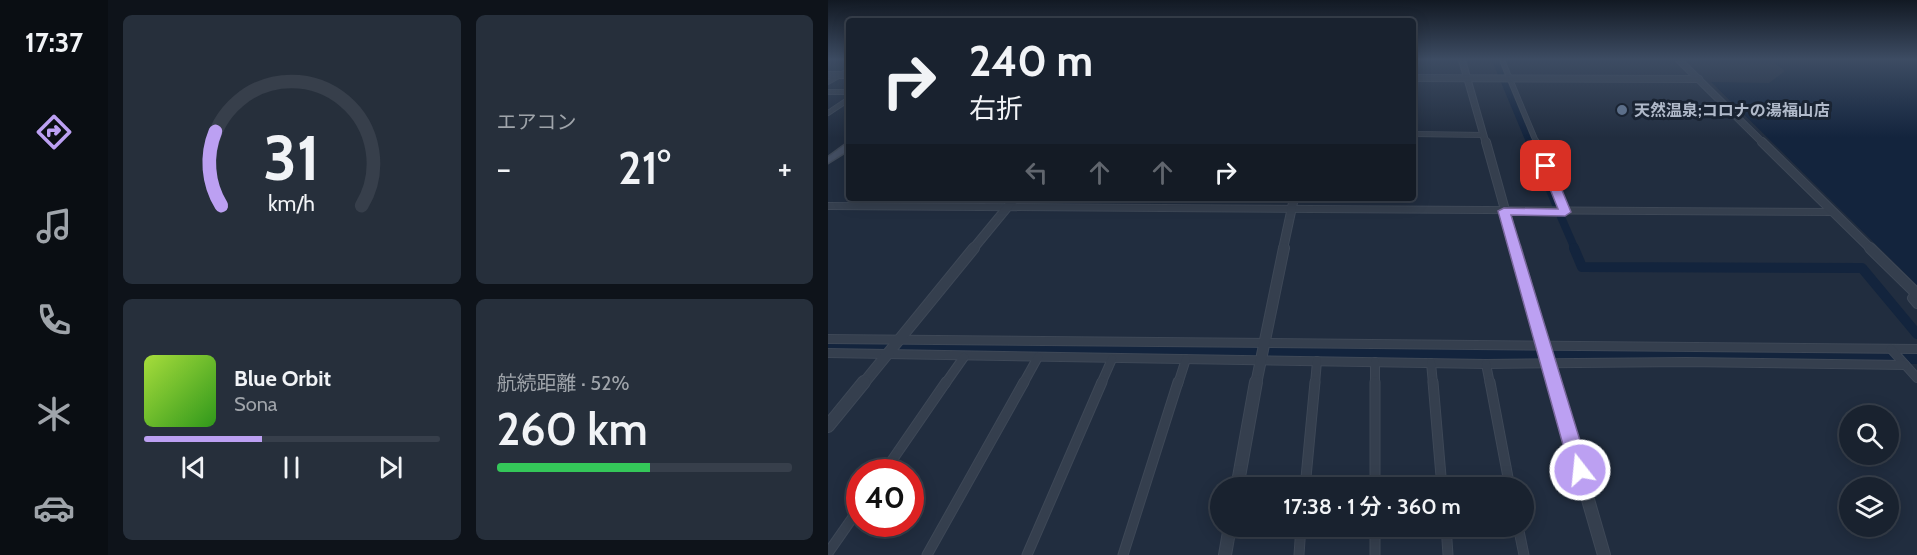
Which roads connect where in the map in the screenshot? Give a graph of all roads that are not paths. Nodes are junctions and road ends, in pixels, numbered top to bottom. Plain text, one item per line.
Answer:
1 (1469, 86) edge
2 (1511, 86) edge
3 (1706, 86) edge
4 (828, 92) edge
5 (846, 92) edge
6 (846, 101) edge
7 (828, 113) edge
8 (1416, 134) edge
9 (1484, 135) junction
10 (846, 140) edge
11 (846, 148) edge
12 (828, 153) edge
13 (828, 161) edge
14 (1012, 201) edge
15 (1293, 201) edge
16 (828, 206) edge
17 (1007, 207) junction
18 (1292, 209) junction
19 (1504, 211) junction
20 (1565, 212) junction
21 (1834, 213) junction
22 (1916, 293) edge
23 (1917, 304) edge
24 (828, 339) edge
25 (898, 341) junction
26 (1917, 349) edge
27 (1262, 351) junction
28 (1893, 351) junction
29 (828, 353) edge
30 (888, 353) junction
31 (1546, 354) junction
32 (964, 357) junction
33 (1038, 357) junction
34 (1112, 359) junction
35 (1186, 359) junction
36 (1317, 361) junction
37 (1375, 362) junction
38 (1431, 363) junction
39 (1904, 363) junction
40 (1486, 364) junction
41 (1917, 378) edge
42 (828, 426) edge
43 (893, 459) edge
44 (1239, 477) edge
45 (1306, 477) edge
46 (1375, 477) edge
47 (1441, 477) edge
48 (1508, 477) edge
49 (846, 527) edge
50 (1228, 537) edge
51 (1300, 537) edge
52 (1375, 537) edge
53 (1447, 537) edge
54 (1520, 537) edge
55 (828, 553) edge
56 (927, 555) edge
57 (1027, 555) edge
58 (1123, 555) edge
59 (1225, 555) edge
60 (1299, 555) edge
61 (1375, 555) edge
62 (1448, 555) edge
63 (1524, 555) edge
64 (1604, 555) edge

1 - 9 street
2 - 20 street
3 - 21 street
4 - 5 street
6 - 7 street
8 - 9 street
9 - 19 street
10 - 12 main road
11 - 13 main road
14 - 17 street
15 - 18 street
16 - 17 street
17 - 18 street
17 - 25 street
18 - 19 street
18 - 27 street
19 - 20 street
19 - 31 street
20 - 21 street
21 - 22 street
22 - 23 street
24 - 25 street
25 - 27 street
25 - 30 street
26 - 28 street
27 - 31 street
27 - 35 street
27 - 36 street
27 - 44 street
28 - 31 street
28 - 39 street
29 - 30 street
30 - 32 street
30 - 42 street
31 - 39 street
31 - 40 street
31 - 64 street
32 - 33 street
32 - 43 street
33 - 34 street
33 - 56 street
34 - 35 street
34 - 57 street
35 - 58 street
36 - 37 street
36 - 45 street
37 - 38 street
37 - 46 street
38 - 40 street
38 - 47 street
39 - 41 street
40 - 48 street
49 - 55 street
50 - 59 street
51 - 60 street
52 - 61 street
53 - 62 street
54 - 63 street

